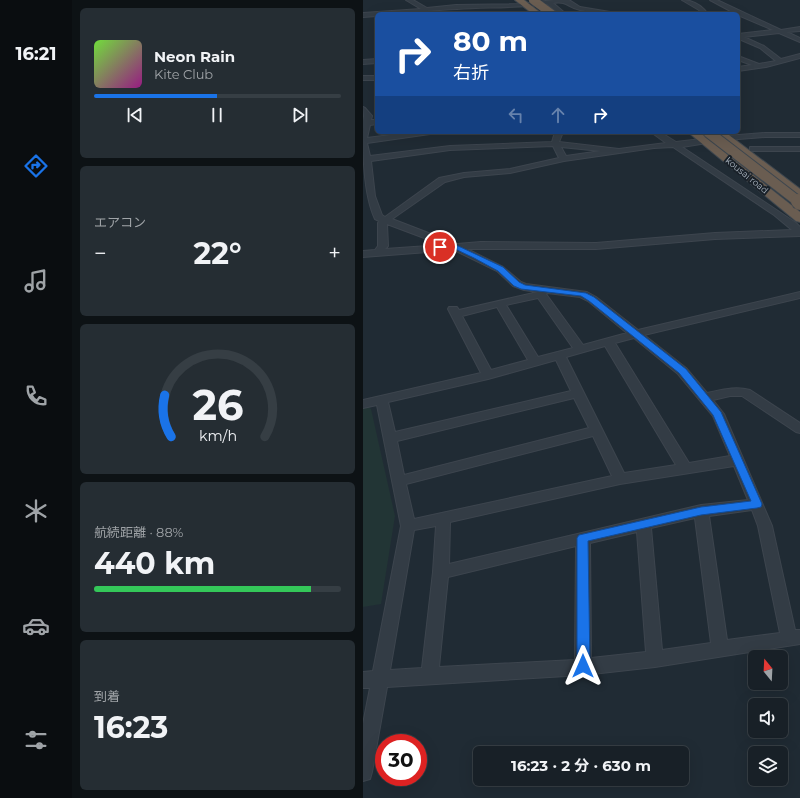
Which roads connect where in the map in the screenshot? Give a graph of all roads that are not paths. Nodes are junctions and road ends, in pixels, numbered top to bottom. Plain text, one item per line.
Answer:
1 (409, 0) edge
2 (519, 0) edge
3 (565, 0) edge
4 (685, 0) edge
5 (713, 0) edge
6 (537, 1) edge
7 (429, 3) dead end
8 (529, 3) edge
9 (549, 3) junction
10 (503, 7) junction
11 (425, 8) junction
12 (512, 11) dead end
13 (394, 12) edge
14 (432, 12) edge
15 (536, 12) edge
16 (545, 12) edge
17 (551, 12) edge
18 (560, 12) edge
19 (606, 12) edge
20 (703, 12) edge
21 (739, 12) edge
22 (740, 13) edge
23 (375, 14) edge
24 (363, 15) edge
25 (800, 29) edge
26 (779, 31) junction
27 (740, 36) edge
28 (740, 37) edge
29 (800, 40) edge
30 (800, 56) edge
31 (740, 59) edge
32 (375, 61) edge
33 (780, 61) junction
34 (363, 62) edge
35 (759, 66) junction
36 (740, 69) edge
37 (363, 78) edge
38 (375, 78) edge
39 (363, 109) edge
40 (375, 122) edge
41 (365, 123) edge
42 (415, 134) edge
43 (558, 134) edge
44 (658, 134) edge
45 (716, 134) edge
46 (722, 135) edge
47 (800, 135) edge
48 (707, 136) edge
49 (363, 141) edge
50 (555, 144) junction
51 (675, 145) junction
52 (753, 149) dead end
53 (800, 149) edge
54 (363, 150) edge
55 (618, 151) junction
56 (367, 159) junction
57 (564, 159) junction
58 (366, 195) edge
59 (800, 195) edge
60 (800, 198) edge
61 (800, 203) edge
62 (385, 220) junction
63 (799, 228) edge
64 (454, 246) junction
65 (378, 253) junction
66 (363, 254) edge
67 (542, 292) junction
68 (800, 295) edge
69 (500, 304) junction
70 (635, 334) junction
71 (608, 342) junction
72 (580, 349) junction
73 (559, 355) junction
74 (535, 362) junction
75 (488, 375) junction
76 (577, 393) junction
77 (705, 398) junction
78 (382, 400) junction
79 (363, 404) edge
80 (797, 425) edge
81 (596, 431) junction
82 (390, 438) junction
83 (738, 460) junction
84 (685, 468) junction
85 (620, 479) junction
86 (399, 481) junction
87 (757, 504) junction
88 (701, 511) junction
89 (443, 517) junction
90 (644, 524) junction
91 (408, 526) junction
92 (583, 538) junction
93 (441, 572) junction
94 (794, 638) edge
95 (720, 649) junction
96 (655, 659) junction
97 (583, 666) junction
98 (430, 676) junction
99 (363, 680) edge
100 (380, 680) junction
101 (363, 772) edge

1 - 11 street
2 - 8 highway
3 - 9 street
3 - 19 street
4 - 20 street
5 - 21 street
6 - 8 street
6 - 9 street
6 - 17 highway
7 - 11 street
8 - 10 street
8 - 15 highway
8 - 16 highway, bridge
9 - 18 street
10 - 11 street
10 - 12 street
11 - 13 street
11 - 14 street
22 - 26 street
23 - 24 street
25 - 26 street
26 - 27 street
26 - 29 street
28 - 33 street
30 - 33 street
31 - 35 street
32 - 34 street
33 - 35 street
35 - 36 street
37 - 38 street
39 - 41 street
40 - 41 street
41 - 49 street
42 - 49 street
43 - 50 street
44 - 51 street
45 - 60 highway
46 - 47 street
46 - 48 street
46 - 59 highway, kousai road
48 - 51 street
48 - 61 highway, bridge
48 - 63 highway, kousai road
49 - 54 street
50 - 55 street
50 - 56 street
50 - 57 street
51 - 55 street
51 - 63 street
52 - 53 street
54 - 56 street
55 - 57 street
56 - 58 street
57 - 62 street
58 - 62 street
62 - 64 street
62 - 65 street
63 - 64 street
64 - 65 street
64 - 67 street
65 - 66 street
67 - 69 street
67 - 70 street
67 - 72 street
68 - 70 street
69 - 74 street
69 - 75 street
70 - 71 street
70 - 77 street
71 - 72 street
71 - 84 street
72 - 73 street
73 - 74 street
73 - 76 street
74 - 75 street
75 - 78 street
76 - 81 street
76 - 82 street
77 - 80 street
77 - 83 street
78 - 79 street
78 - 82 street
81 - 85 street
81 - 86 street
82 - 86 street
83 - 84 street
83 - 87 street
84 - 85 street
85 - 89 street
86 - 91 street
87 - 88 street
87 - 94 street
88 - 90 street
88 - 95 street
89 - 91 street
89 - 93 street
90 - 92 street
90 - 96 street
91 - 100 street
92 - 93 street
92 - 97 street
93 - 98 street
94 - 95 street
95 - 96 street
96 - 97 street
97 - 98 street
98 - 100 street
99 - 100 street
100 - 101 street

